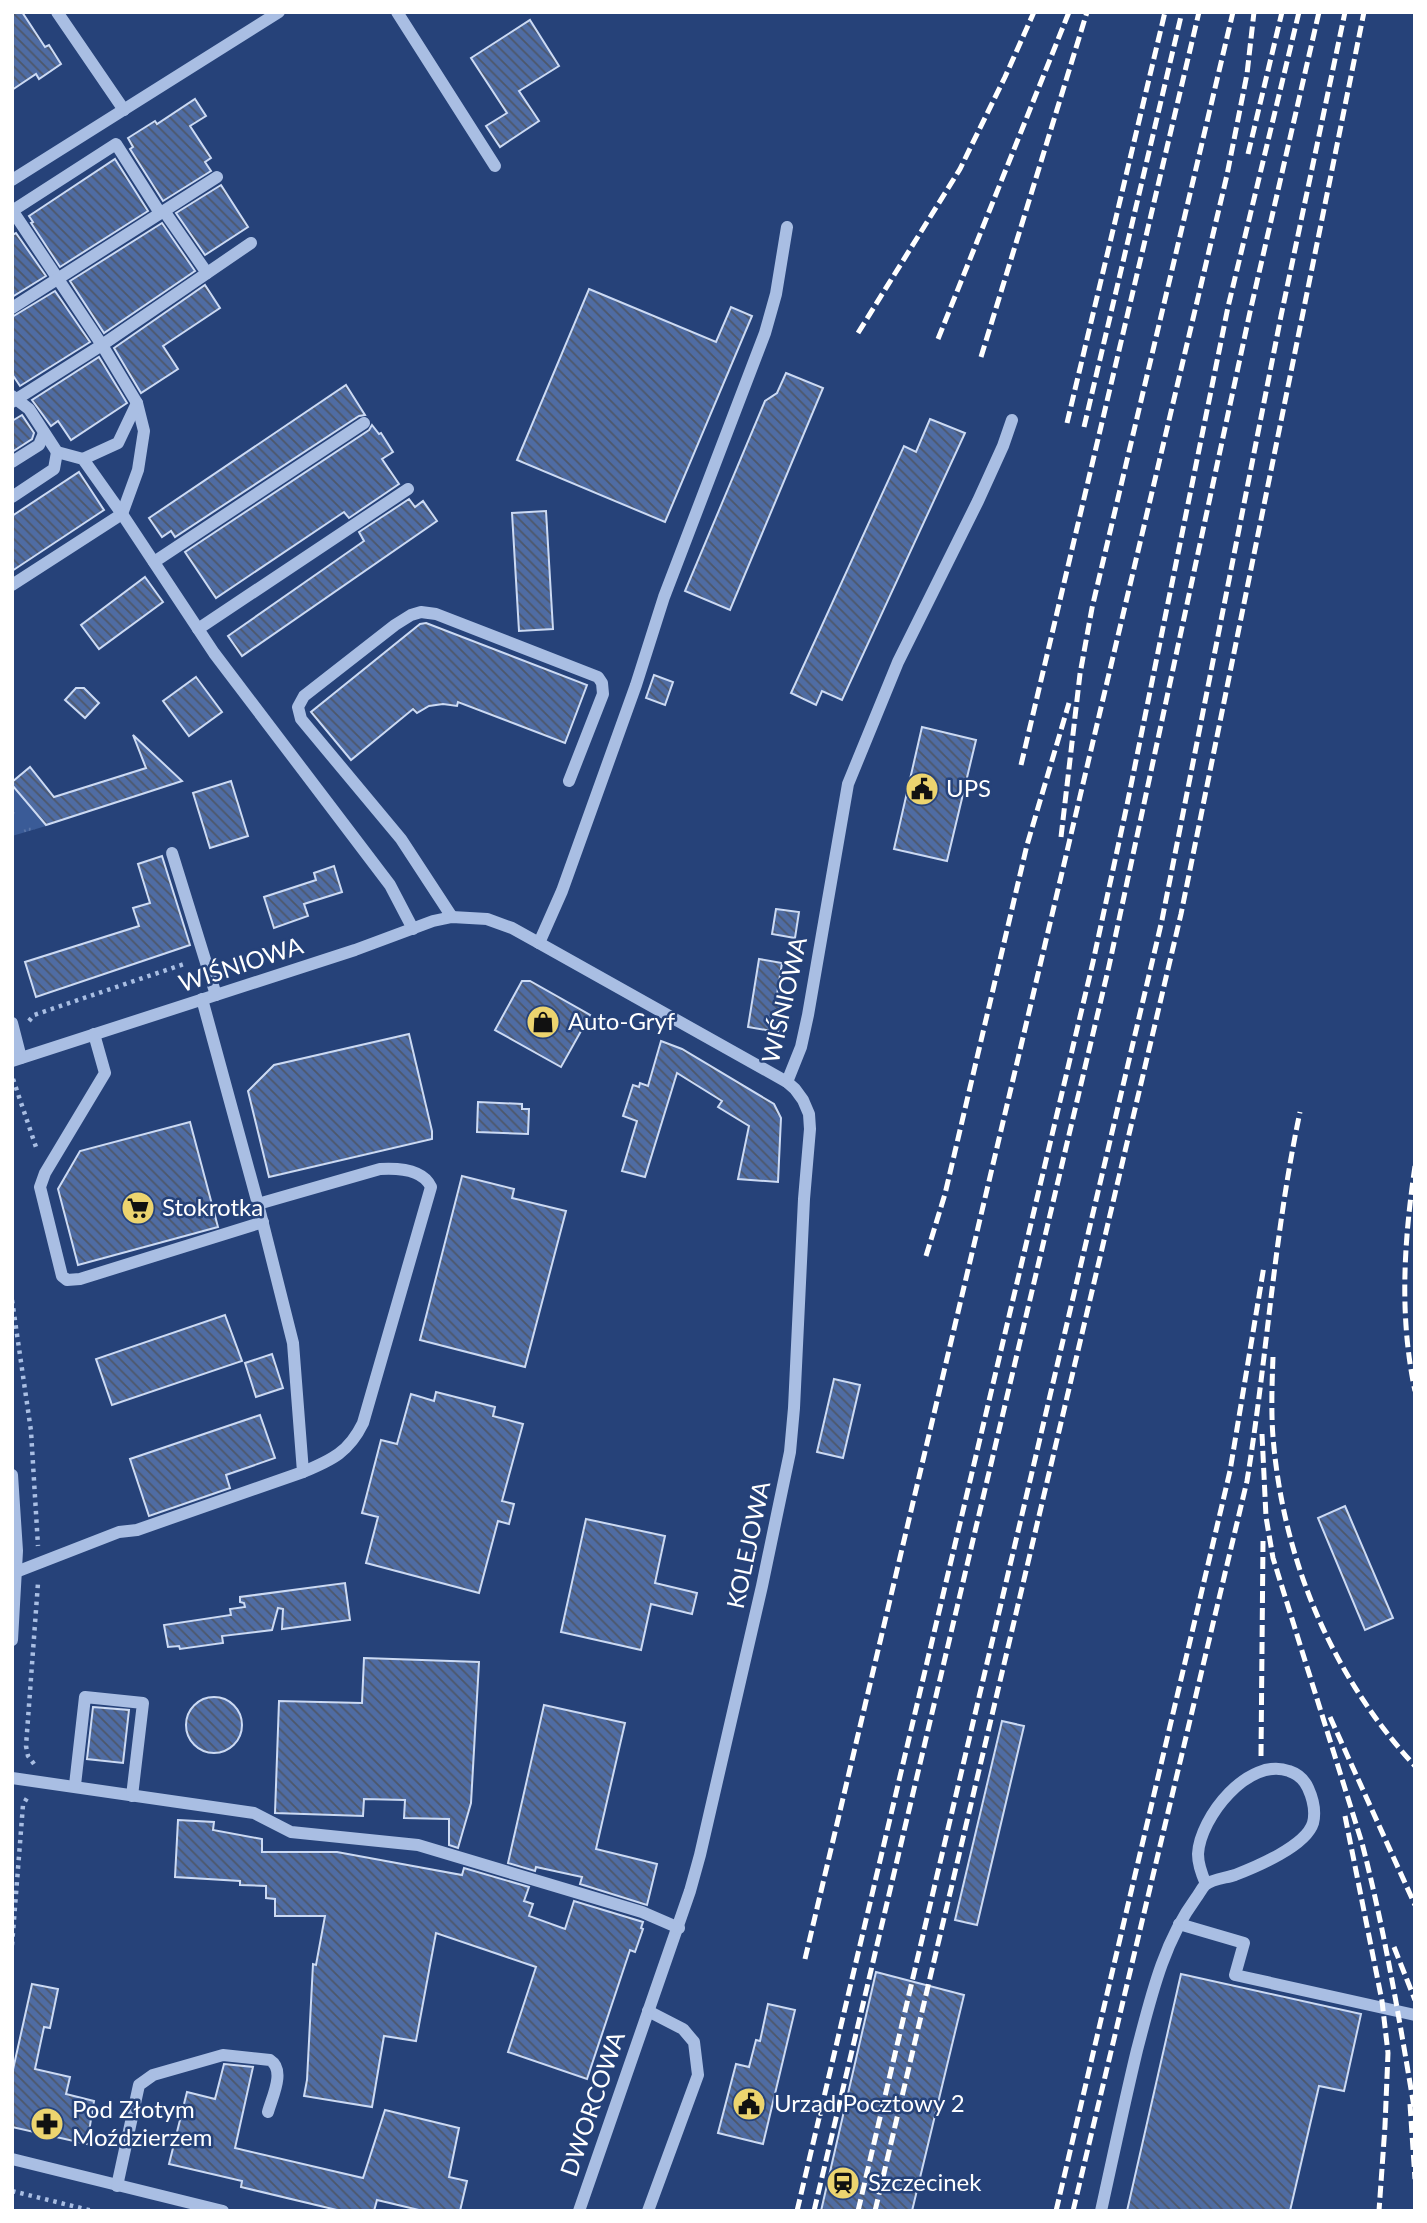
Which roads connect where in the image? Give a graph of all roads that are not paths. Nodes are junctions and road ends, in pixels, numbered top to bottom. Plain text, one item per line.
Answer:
1 (57, 12) edge
2 (279, 12) edge
3 (397, 12) edge
4 (124, 110) junction
5 (102, 123) junction
6 (116, 144) junction
7 (495, 166) dead end
8 (217, 177) dead end
9 (12, 180) edge
10 (12, 211) edge
11 (162, 212) junction
12 (787, 227) dead end
13 (251, 243) dead end
14 (207, 273) junction
15 (58, 279) junction
16 (12, 308) edge
17 (102, 345) junction
18 (13, 399) edge
19 (137, 403) junction
20 (1012, 420) dead end
21 (363, 423) dead end
22 (44, 433) junction
23 (57, 452) junction
24 (83, 459) junction
25 (12, 463) edge
26 (408, 489) dead end
27 (12, 497) edge
28 (122, 514) junction
29 (154, 562) junction
30 (12, 585) edge
31 (198, 629) junction
32 (569, 781) dead end
33 (172, 853) dead end
34 (452, 918) junction
35 (413, 929) junction
36 (539, 943) junction
37 (216, 995) junction
38 (202, 999) junction
39 (12, 1023) edge
40 (94, 1034) junction
41 (17, 1059) edge
42 (787, 1082) junction
43 (258, 1204) junction
44 (263, 1222) junction
45 (303, 1472) junction
46 (12, 1475) edge
47 (16, 1572) junction
48 (12, 1640) edge
49 (12, 1777) edge
50 (75, 1785) junction
51 (132, 1796) junction
52 (1206, 1884) junction
53 (1179, 1924) junction
54 (679, 1928) junction
55 (648, 2011) junction
56 (1415, 2015) edge
57 (268, 2112) dead end
58 (12, 2159) edge
59 (117, 2186) junction
60 (223, 2211) edge
61 (579, 2211) edge
62 (648, 2211) edge
63 (1101, 2211) edge

1 - 4 street
2 - 4 street
3 - 7 street
4 - 5 street
5 - 6 street
5 - 9 street
6 - 10 street
6 - 11 street
8 - 11 street
10 - 15 street
11 - 14 street
11 - 15 street
12 - 36 street
13 - 14 street
14 - 17 street
15 - 16 street
15 - 17 street
17 - 18 street
17 - 19 street
18 - 22 street
19 - 24 street
19 - 28 street
20 - 42 street, WIŚNIOWA
21 - 29 street
22 - 23 street
22 - 25 street
23 - 24 street
23 - 27 street
24 - 28 street
26 - 31 street
28 - 29 street
28 - 30 street
29 - 31 street
31 - 35 street
32 - 34 street
33 - 37 street
34 - 35 street, WIŚNIOWA
34 - 36 street, WIŚNIOWA
35 - 37 street, WIŚNIOWA
36 - 42 street, WIŚNIOWA
37 - 38 street, WIŚNIOWA
38 - 40 street, WIŚNIOWA
38 - 43 street
39 - 41 street
40 - 41 street, WIŚNIOWA
40 - 44 street
42 - 54 street, KOLEJOWA
43 - 44 street
43 - 45 street
44 - 45 street
45 - 47 street
46 - 47 street
47 - 48 street
49 - 50 street
50 - 51 street
50 - 51 street
51 - 54 street
52 - 52 street
52 - 53 street
53 - 56 street
53 - 63 street
54 - 55 street, KOLEJOWA
55 - 61 street, DWORCOWA
55 - 62 street
57 - 59 street
58 - 59 street
59 - 60 street

